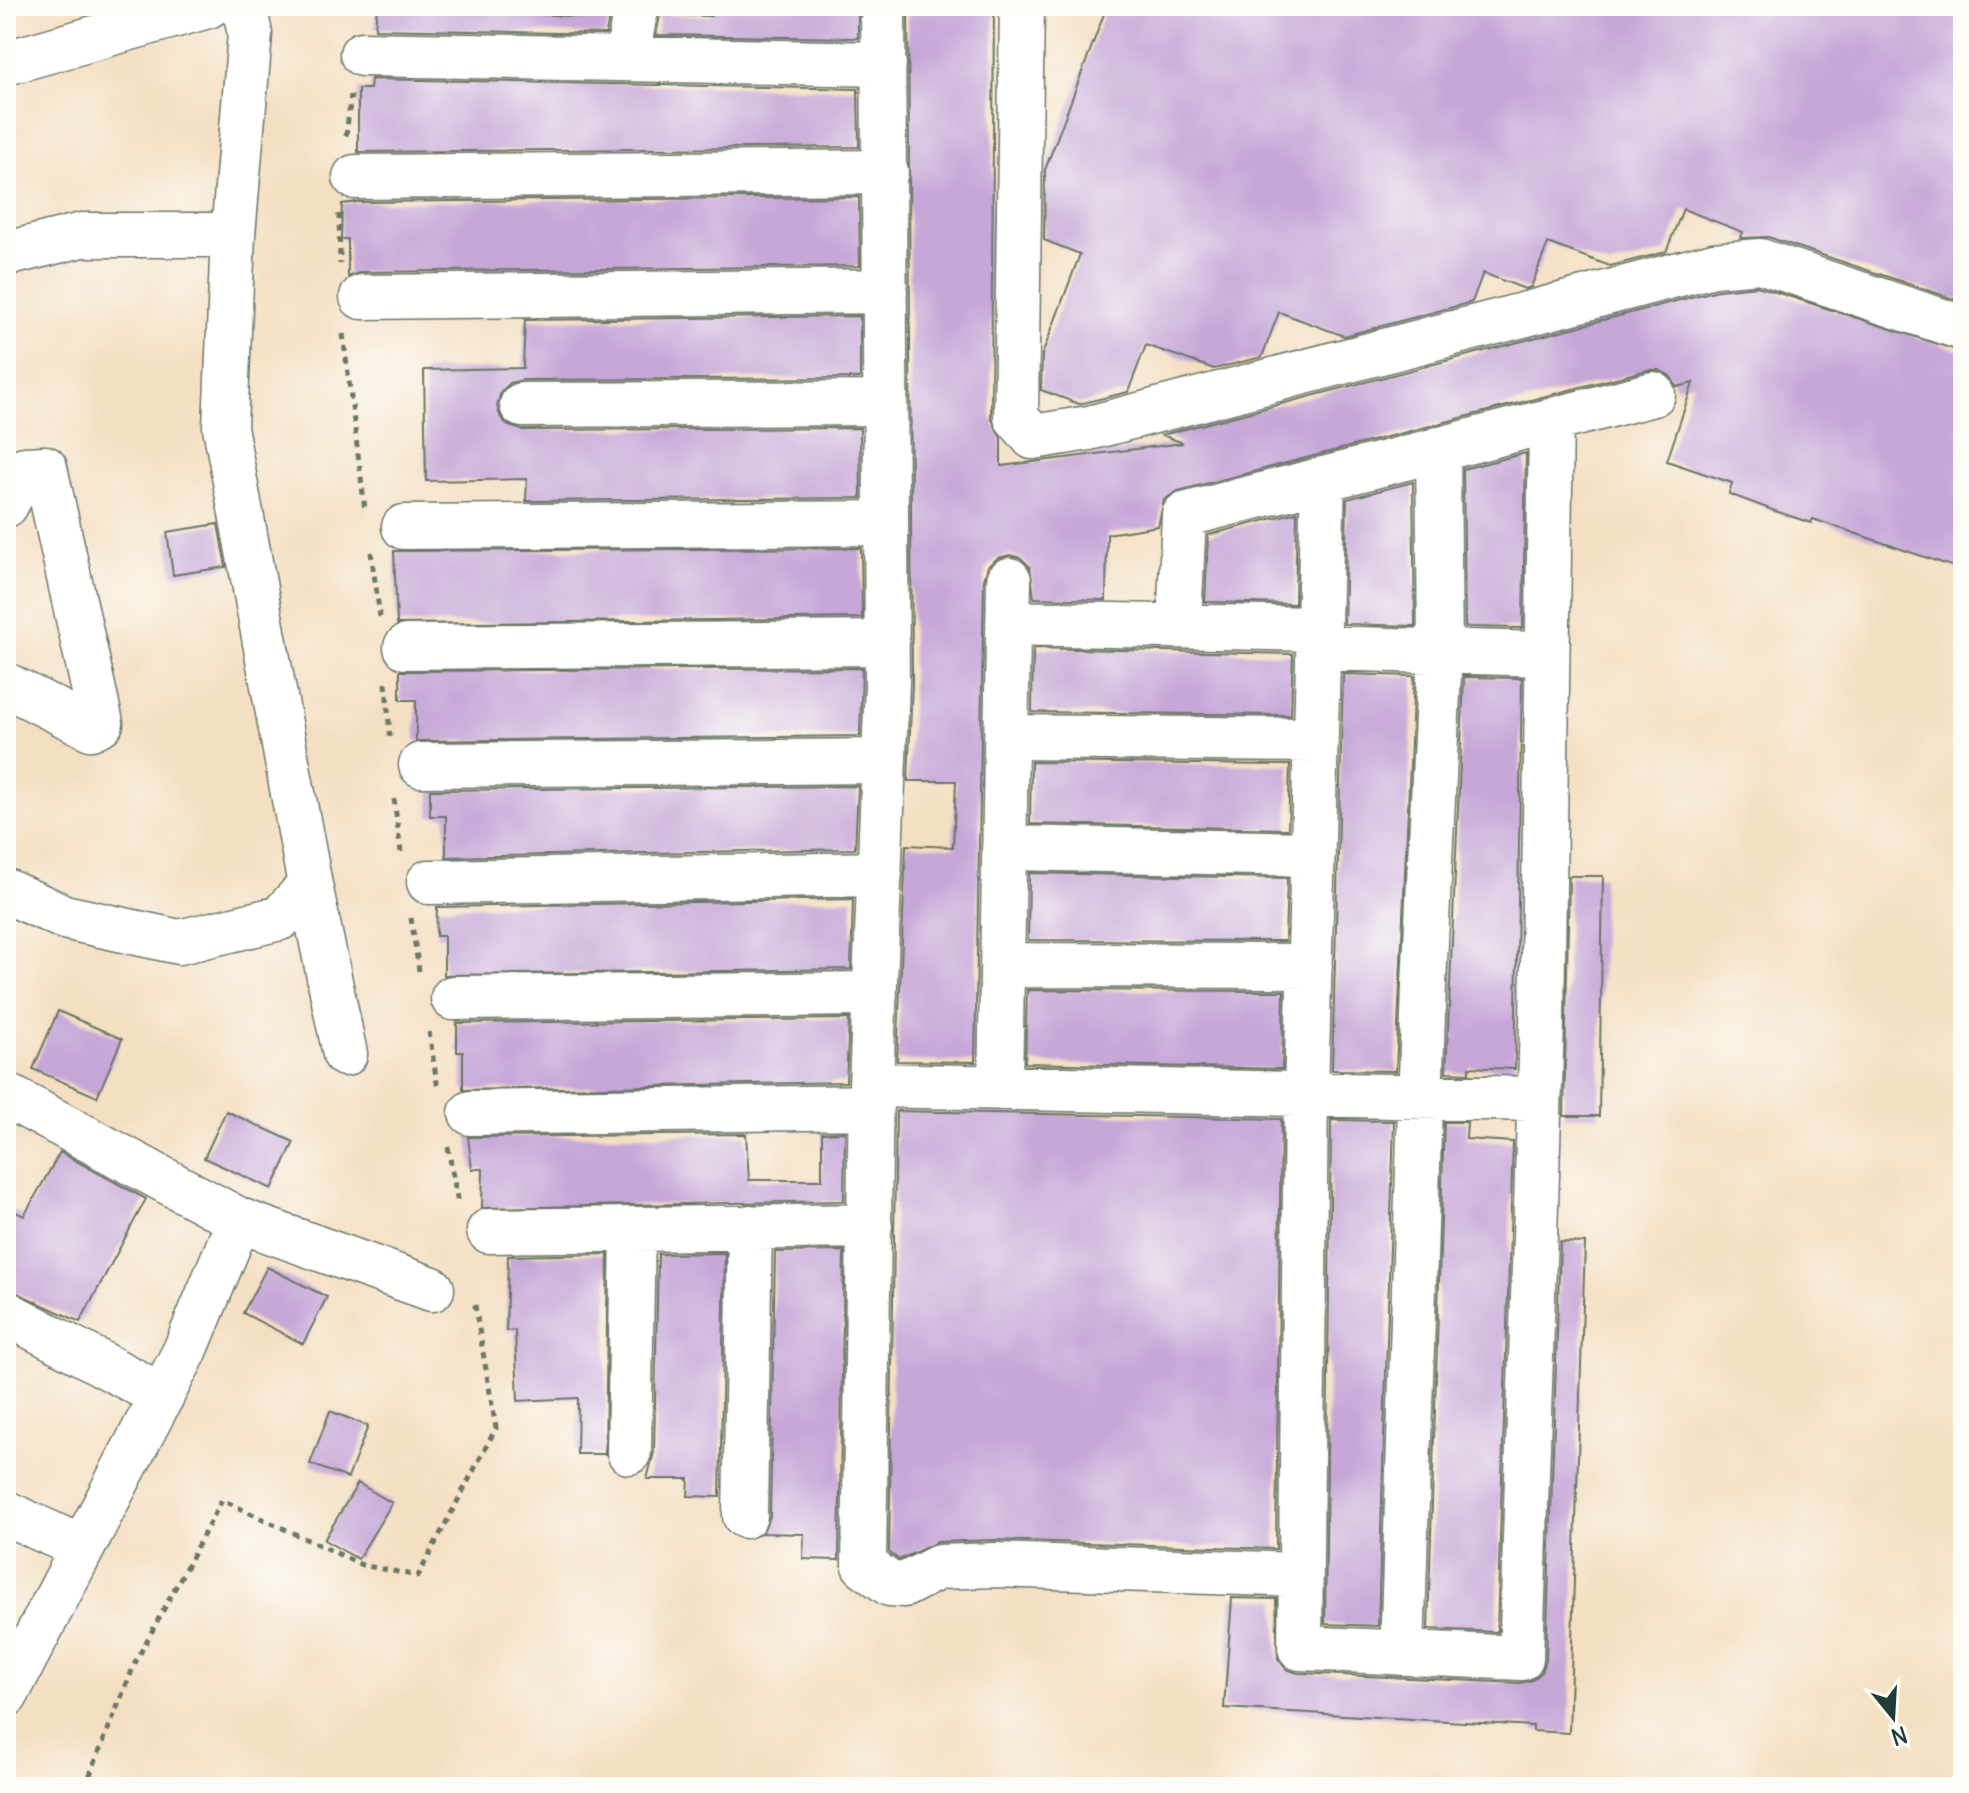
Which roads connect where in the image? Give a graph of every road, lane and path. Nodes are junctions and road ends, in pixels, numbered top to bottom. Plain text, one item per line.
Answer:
1 (208, 6) edge
2 (240, 6) edge
3 (636, 6) edge
4 (883, 6) edge
5 (1022, 6) edge
6 (362, 54) dead end
7 (627, 59) junction
8 (6, 63) edge
9 (884, 64) junction
10 (886, 172) junction
11 (355, 177) dead end
12 (233, 235) junction
13 (6, 254) edge
14 (885, 291) junction
15 (362, 297) dead end
16 (1963, 328) edge
17 (1653, 394) dead end
18 (885, 403) junction
19 (522, 405) dead end
20 (1551, 420) junction
21 (1438, 449) junction
22 (1323, 479) junction
23 (6, 505) edge
24 (886, 523) junction
25 (404, 527) dead end
26 (1179, 625) junction
27 (1318, 638) junction
28 (887, 643) junction
29 (406, 647) dead end
30 (1440, 654) junction
31 (1547, 654) junction
32 (6, 685) edge
33 (1006, 737) junction
34 (1316, 740) junction
35 (884, 761) junction
36 (421, 765) dead end
37 (1004, 848) junction
38 (1313, 854) junction
39 (880, 874) junction
40 (429, 882) dead end
41 (310, 885) junction
42 (6, 891) edge
43 (1002, 965) junction
44 (1310, 966) junction
45 (875, 994) junction
46 (453, 998) dead end
47 (345, 1054) dead end
48 (1000, 1088) junction
49 (1306, 1094) junction
50 (6, 1095) edge
51 (871, 1096) junction
52 (1421, 1096) junction
53 (1539, 1099) junction
54 (471, 1113) dead end
55 (239, 1220) junction
56 (870, 1226) junction
57 (750, 1227) junction
58 (633, 1229) junction
59 (489, 1231) dead end
60 (432, 1289) dead end
61 (6, 1313) edge
62 (162, 1396) junction
63 (629, 1452) dead end
64 (6, 1513) edge
65 (745, 1516) dead end
66 (82, 1548) junction
67 (1301, 1575) junction
68 (1402, 1653) junction
69 (6, 1695) edge

1 - 8 street
2 - 12 street
3 - 7 street
4 - 9 street
5 - 16 street
6 - 7 street
7 - 9 street
9 - 10 street
10 - 11 street
10 - 14 street
12 - 13 street
12 - 41 street
14 - 15 street
14 - 18 street
17 - 20 street
18 - 19 street
18 - 24 street
20 - 21 street
20 - 31 street
21 - 22 street
21 - 30 street
22 - 26 street
22 - 27 street
23 - 32 street
24 - 25 street
24 - 28 street
26 - 27 street
26 - 33 street
27 - 30 street
27 - 34 street
28 - 29 street
28 - 35 street
30 - 31 street
30 - 52 street
31 - 53 street
33 - 34 street
33 - 37 street
34 - 38 street
35 - 36 street
35 - 39 street
37 - 38 street
37 - 43 street
38 - 44 street
39 - 40 street
39 - 45 street
41 - 42 street
41 - 47 street
43 - 44 street
43 - 48 street
44 - 49 street
45 - 46 street
45 - 51 street
48 - 49 street
48 - 51 street
49 - 52 street
49 - 67 street
50 - 55 street
51 - 54 street
51 - 56 street
52 - 53 street
52 - 68 street
53 - 68 street
55 - 60 street
55 - 62 street
56 - 57 street
56 - 67 street
57 - 58 street
57 - 65 street
58 - 59 street
58 - 63 street
61 - 62 street
62 - 66 street
64 - 66 street
66 - 69 street
67 - 68 street

